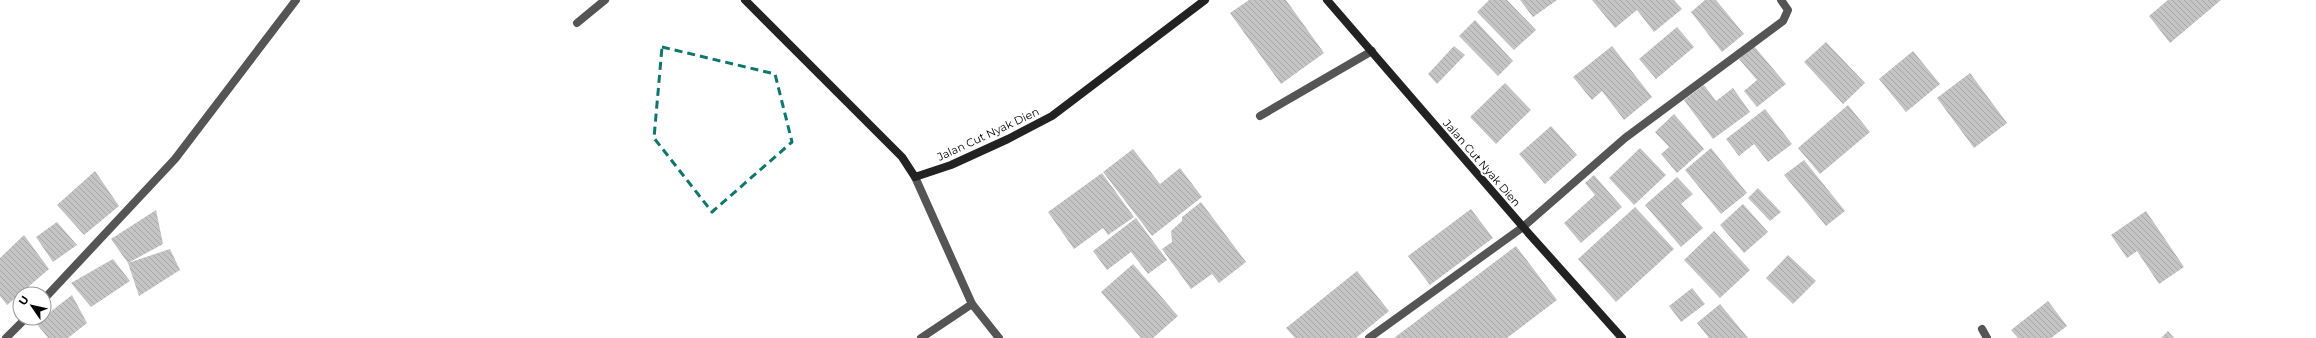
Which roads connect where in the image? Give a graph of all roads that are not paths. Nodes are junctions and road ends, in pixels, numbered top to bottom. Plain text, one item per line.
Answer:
1 (296, 0) edge
2 (605, 0) edge
3 (745, 0) edge
4 (1205, 0) edge
5 (1327, 0) edge
6 (1781, 0) edge
7 (576, 23) dead end
8 (1372, 51) junction
9 (1260, 116) dead end
10 (915, 177) junction
11 (1523, 227) junction
12 (52, 290) edge
13 (972, 304) junction
14 (18, 326) edge
15 (1982, 329) dead end
16 (6, 338) edge
17 (921, 338) edge
18 (999, 338) edge
19 (1369, 338) edge
20 (1622, 338) edge
21 (1988, 338) edge

1 - 12 street
2 - 7 street
3 - 10 street
4 - 10 street, Jalan Cut Nyak Dien
5 - 8 street, Jalan Cut Nyak Dien
6 - 11 street
8 - 9 street
8 - 11 street, Jalan Cut Nyak Dien
10 - 13 street
11 - 19 street
11 - 20 street, Jalan Cut Nyak Dien
13 - 17 street
13 - 18 street
14 - 16 street
15 - 21 street

